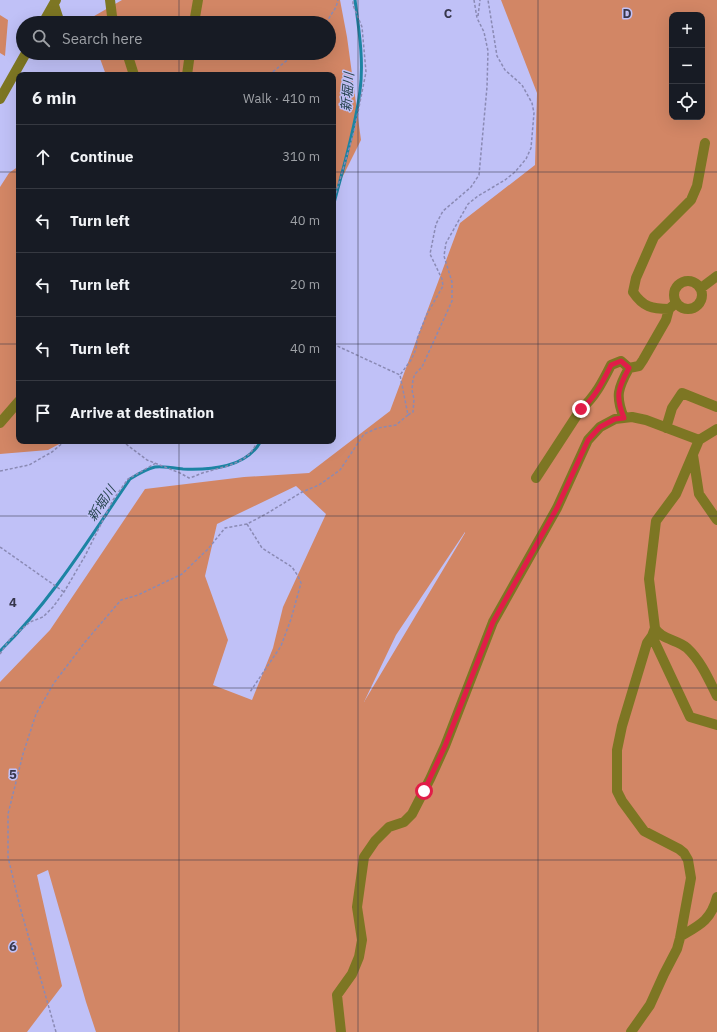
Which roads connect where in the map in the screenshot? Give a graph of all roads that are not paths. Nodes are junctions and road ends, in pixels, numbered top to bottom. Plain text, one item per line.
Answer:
1 (110, 0) edge
2 (198, 0) edge
3 (57, 1) edge
4 (47, 16) edge
5 (59, 16) edge
6 (112, 16) edge
7 (195, 16) edge
8 (22, 60) edge
9 (129, 60) edge
10 (189, 60) edge
11 (133, 72) edge
12 (187, 72) edge
13 (0, 99) edge
14 (705, 143) dead end
15 (717, 276) edge
16 (701, 288) junction
17 (672, 306) junction
18 (629, 368) junction
19 (16, 404) edge
20 (717, 407) edge
21 (624, 418) junction
22 (0, 423) edge
23 (666, 428) junction
24 (717, 429) edge
25 (699, 440) junction
26 (693, 455) junction
27 (536, 478) dead end
28 (717, 520) edge
29 (654, 632) junction
30 (717, 696) edge
31 (717, 725) edge
32 (717, 897) edge
33 (681, 936) junction
34 (340, 1032) edge
35 (631, 1032) edge

1 - 6 street
2 - 7 street
3 - 4 street
3 - 5 street
8 - 13 street
9 - 11 street
10 - 12 street
14 - 17 street
15 - 16 street
16 - 17 street
16 - 17 street
17 - 18 street
18 - 21 street
18 - 27 street
19 - 22 street
20 - 23 street
21 - 23 street
21 - 34 street
23 - 25 street
24 - 25 street
25 - 26 street
26 - 28 street
26 - 29 street
29 - 30 street
29 - 31 street
29 - 33 street
32 - 33 street
33 - 35 street

